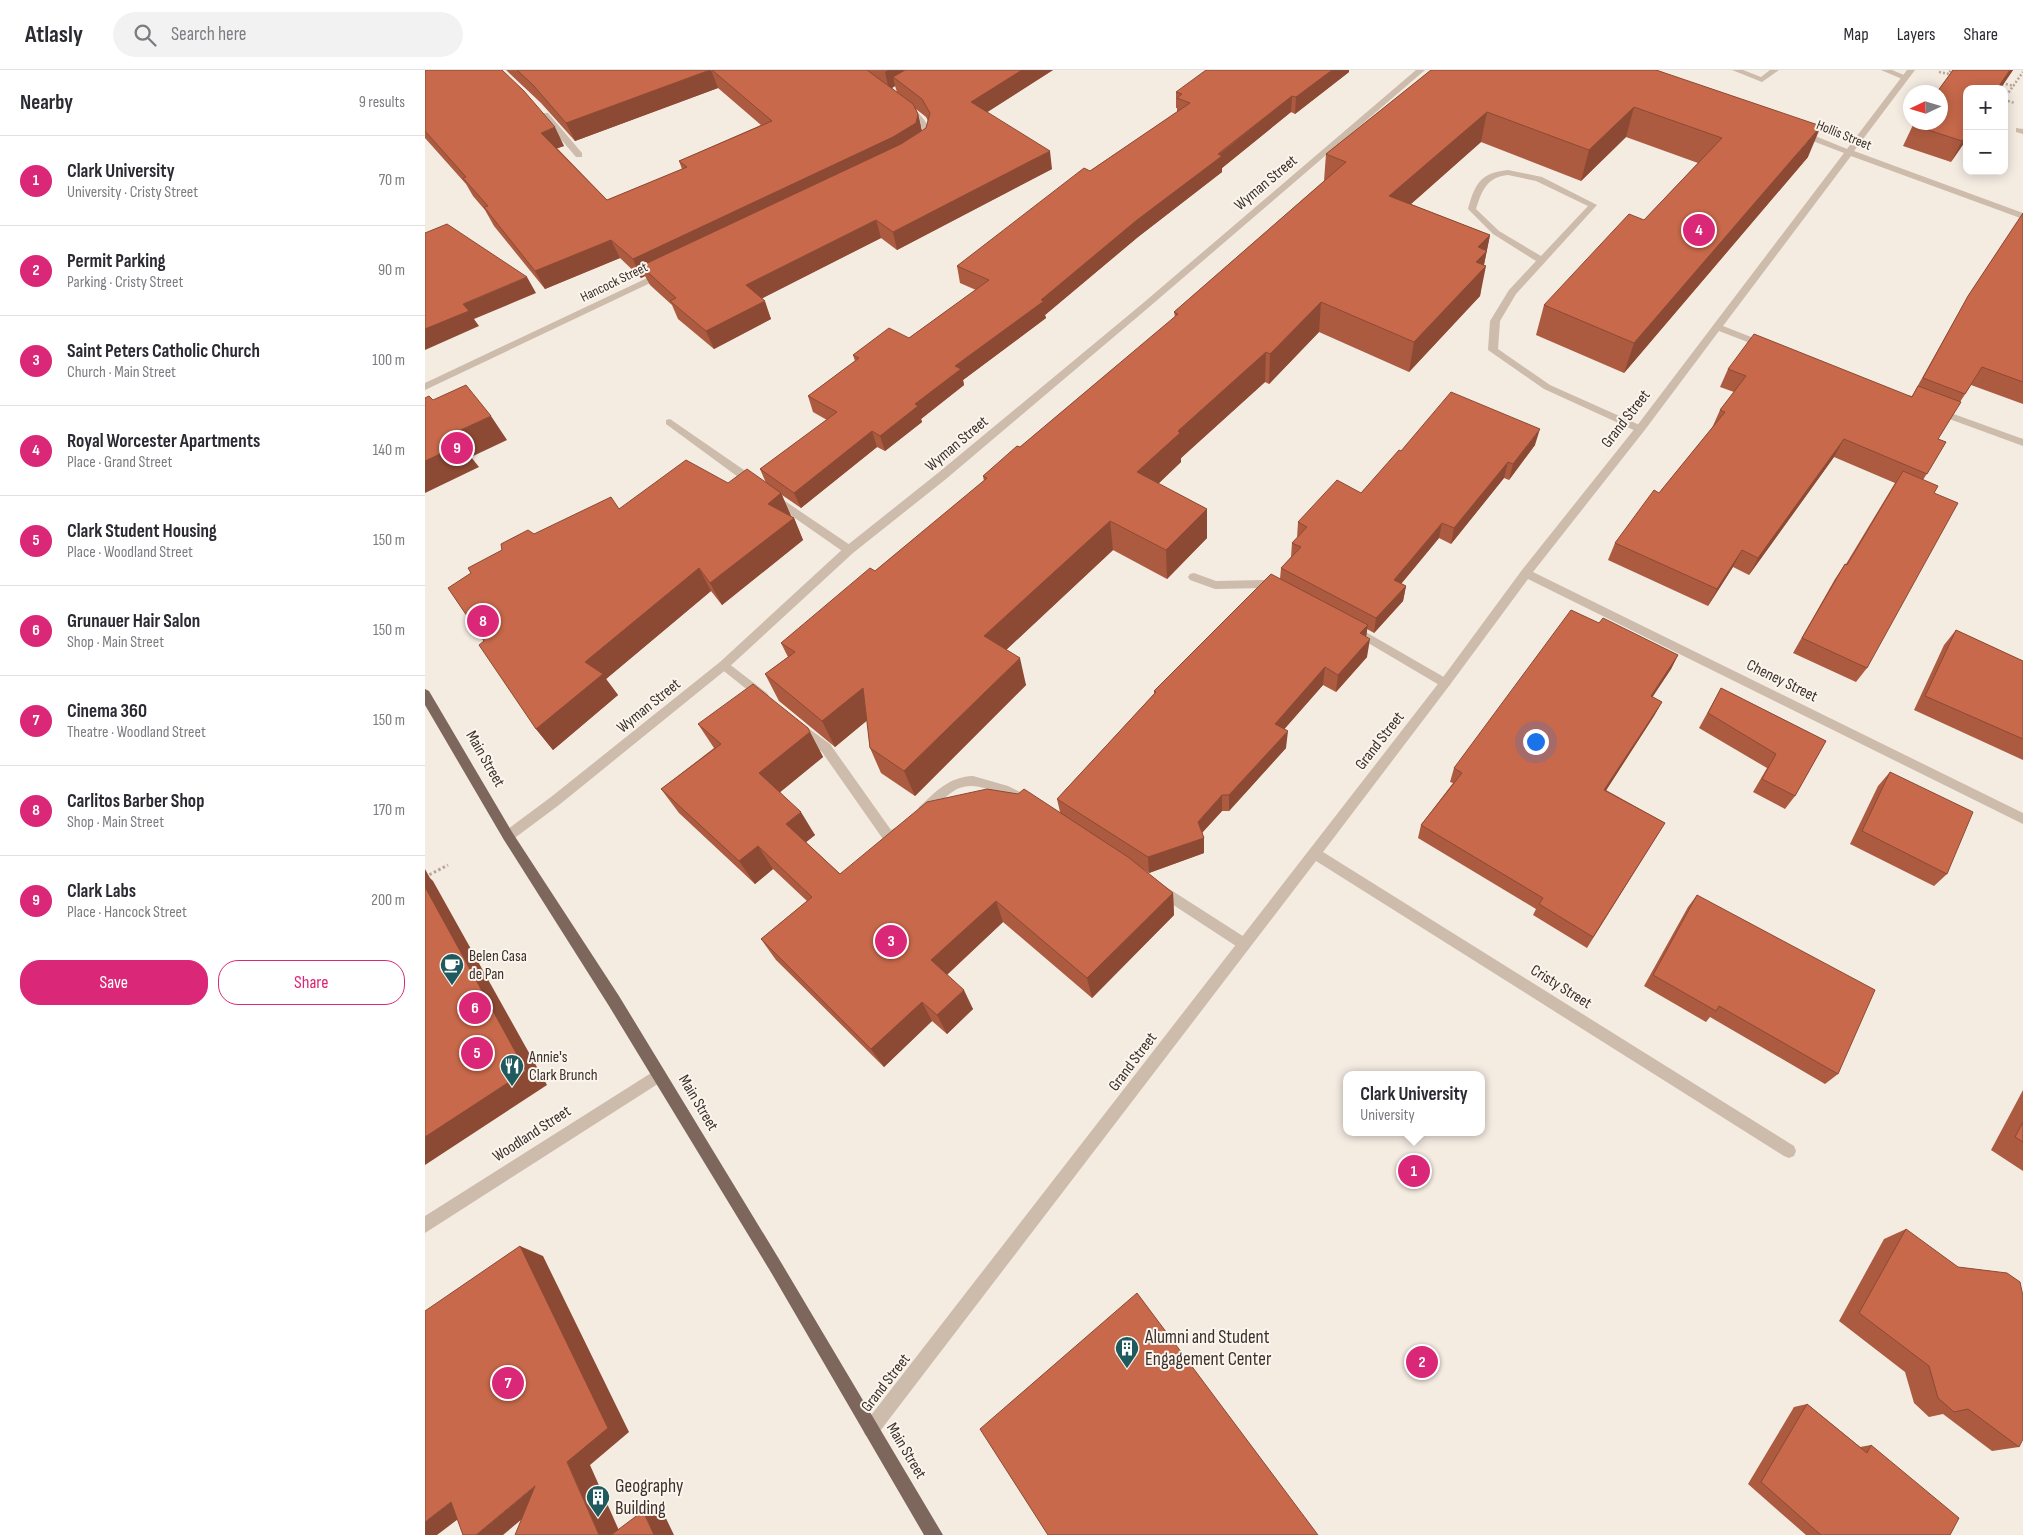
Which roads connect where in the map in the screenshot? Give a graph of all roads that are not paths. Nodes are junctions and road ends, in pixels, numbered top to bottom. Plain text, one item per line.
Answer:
1 (1421, 70) edge
2 (1737, 70) edge
3 (1775, 70) edge
4 (1885, 70) edge
5 (1911, 70) edge
6 (1905, 77) junction
7 (899, 103) edge
8 (537, 106) edge
9 (1787, 128) edge
10 (917, 148) edge
11 (1850, 152) junction
12 (579, 155) dead end
13 (2023, 216) edge
14 (1542, 260) junction
15 (672, 269) edge
16 (1716, 327) junction
17 (1777, 350) edge
18 (425, 387) edge
19 (1923, 405) edge
20 (670, 422) dead end
21 (1640, 428) junction
22 (2023, 443) edge
23 (849, 550) junction
24 (1526, 573) junction
25 (1194, 577) dead end
26 (1284, 593) edge
27 (1344, 624) edge
28 (724, 664) junction
29 (1445, 683) junction
30 (425, 694) edge
31 (774, 705) edge
32 (789, 718) edge
33 (1039, 809) edge
34 (2023, 819) edge
35 (508, 836) junction
36 (1314, 853) junction
37 (1147, 880) edge
38 (1244, 944) junction
39 (659, 1075) junction
40 (1789, 1151) dead end
41 (425, 1225) edge
42 (871, 1429) junction
43 (934, 1535) edge

1 - 23 street, Wyman Street
2 - 3 street
4 - 6 street
5 - 6 street, Grand Street
6 - 11 street, Grand Street
7 - 10 street
8 - 12 street
9 - 11 street, Hollis Street
11 - 13 street, Hollis Street
11 - 16 street, Grand Street
14 - 14 street
14 - 21 street
15 - 18 street, Hancock Street
16 - 17 street
16 - 21 street, Grand Street
19 - 22 street
20 - 23 street
21 - 24 street, Grand Street
23 - 28 street, Wyman Street
24 - 29 street, Grand Street
24 - 34 street, Cheney Street
25 - 26 street
27 - 29 street
28 - 31 street
28 - 35 street, Wyman Street
29 - 36 street, Grand Street
30 - 35 main road, Main Street
32 - 33 street
35 - 39 main road, Main Street
36 - 38 street, Grand Street
36 - 40 street, Cristy Street
37 - 38 street
38 - 42 street, Grand Street
39 - 41 street, Woodland Street
39 - 42 main road, Main Street
42 - 43 main road, Main Street

